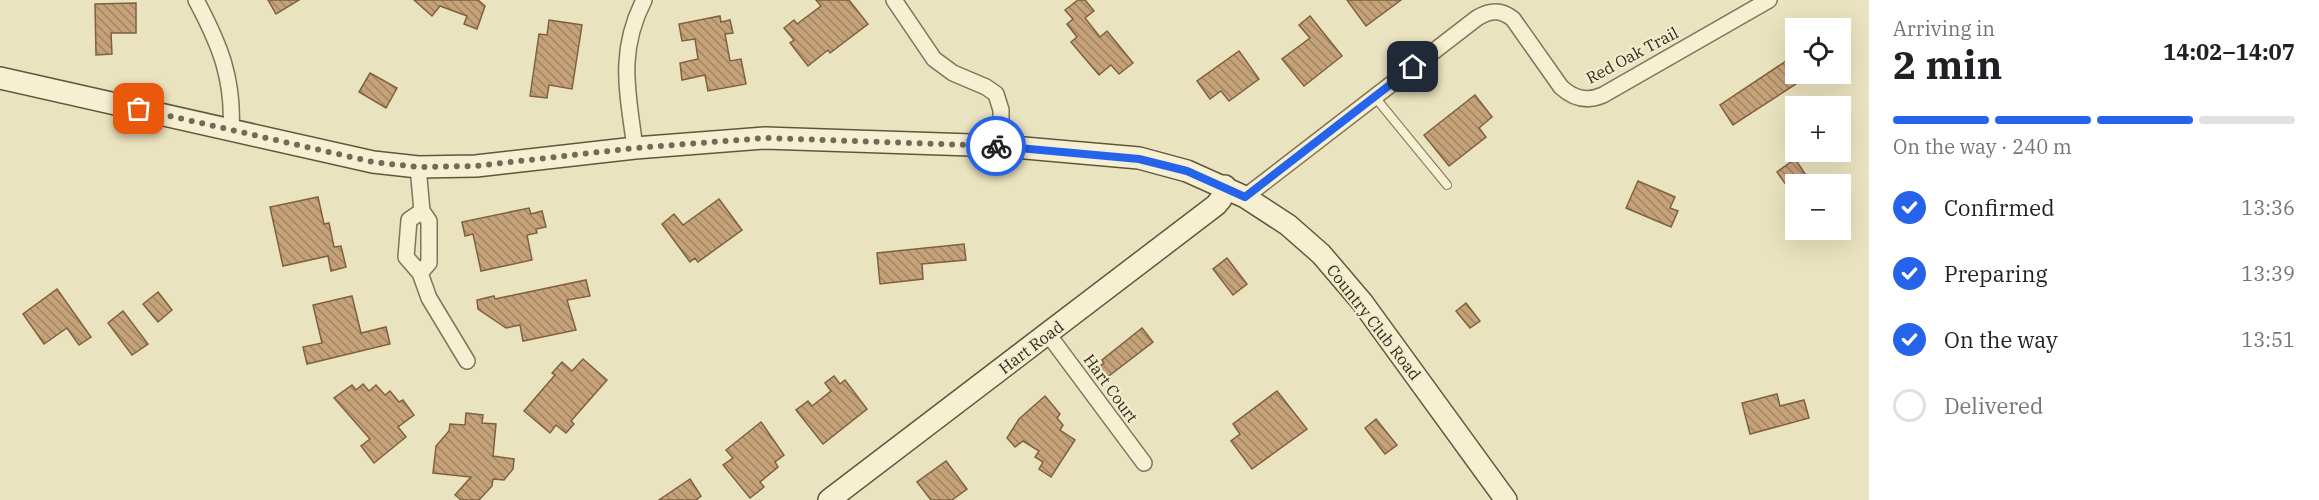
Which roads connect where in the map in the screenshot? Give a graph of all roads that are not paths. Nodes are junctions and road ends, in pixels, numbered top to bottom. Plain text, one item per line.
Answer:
1 (196, 0) edge
2 (644, 0) edge
3 (894, 0) edge
4 (1501, 0) edge
5 (1769, 0) edge
6 (1476, 18) junction
7 (0, 78) edge
8 (1374, 96) junction
9 (231, 131) junction
10 (1001, 146) junction
11 (635, 148) junction
12 (418, 167) junction
13 (1447, 185) dead end
14 (1225, 186) junction
15 (1245, 197) junction
16 (422, 211) junction
17 (420, 273) junction
18 (1048, 334) junction
19 (467, 361) dead end
20 (1144, 463) dead end
21 (829, 500) edge
22 (1506, 500) edge

1 - 9 street
2 - 11 street
3 - 10 street
4 - 6 street
5 - 6 street, Red Oak Trail
6 - 8 street, Red Oak Trail
7 - 9 main road, Country Club Road
8 - 13 lane
8 - 15 street, Red Oak Trail
9 - 12 main road, Country Club Road
10 - 11 main road, Country Club Road
10 - 14 main road, Country Club Road
11 - 12 main road, Country Club Road
12 - 16 street
14 - 15 main road, Country Club Road
14 - 18 main road, Hart Road
15 - 22 main road, Country Club Road
16 - 17 street
16 - 17 street
17 - 19 street
18 - 20 street, Hart Court
18 - 21 main road, Hart Road

